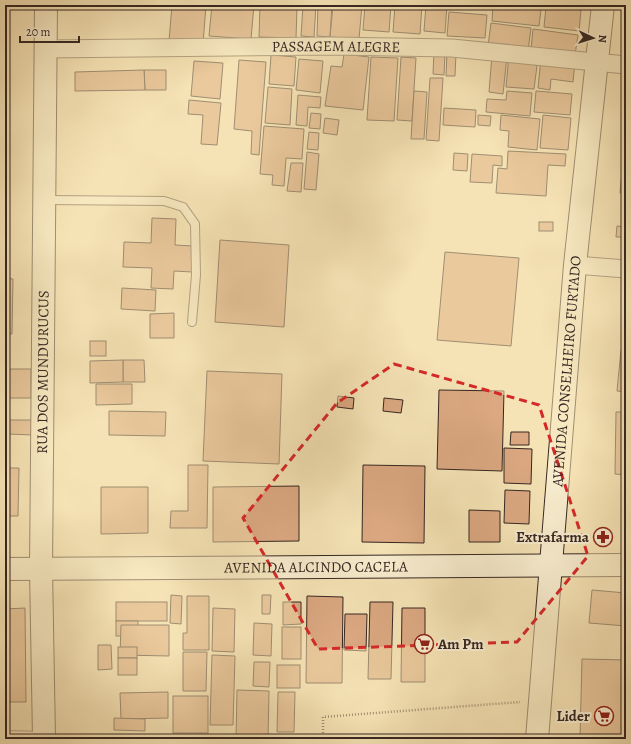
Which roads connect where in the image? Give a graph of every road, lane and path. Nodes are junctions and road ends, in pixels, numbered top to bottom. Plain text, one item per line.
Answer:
1 (46, 5) edge
2 (603, 5) edge
3 (46, 49) junction
4 (597, 62) junction
5 (626, 64) edge
6 (44, 200) junction
7 (575, 265) junction
8 (626, 269) edge
9 (192, 322) dead end
10 (626, 565) edge
11 (552, 566) junction
12 (5, 569) edge
13 (41, 569) junction
14 (540, 701) junction
15 (5, 735) edge
16 (44, 738) edge
17 (323, 739) edge
18 (537, 739) edge

1 - 3 main road, RUA DOS MUNDURUCUS
2 - 4 main road, AVENIDA CONSELHEIRO FURTADO
3 - 4 street, PASSAGEM ALEGRE
3 - 6 main road, RUA DOS MUNDURUCUS
4 - 5 street, PASSAGEM ALEGRE
4 - 7 main road, AVENIDA CONSELHEIRO FURTADO
6 - 9 lane
6 - 13 main road, RUA DOS MUNDURUCUS
7 - 8 street
7 - 11 main road, AVENIDA CONSELHEIRO FURTADO
10 - 11 main road, AVENIDA ALCINDO CACELA
11 - 13 main road, AVENIDA ALCINDO CACELA
11 - 14 main road, AVENIDA CONSELHEIRO FURTADO
12 - 13 main road, AVENIDA ALCINDO CACELA
13 - 16 main road, RUA DOS MUNDURUCUS
14 - 17 path
14 - 18 main road, AVENIDA CONSELHEIRO FURTADO
15 - 16 lane

